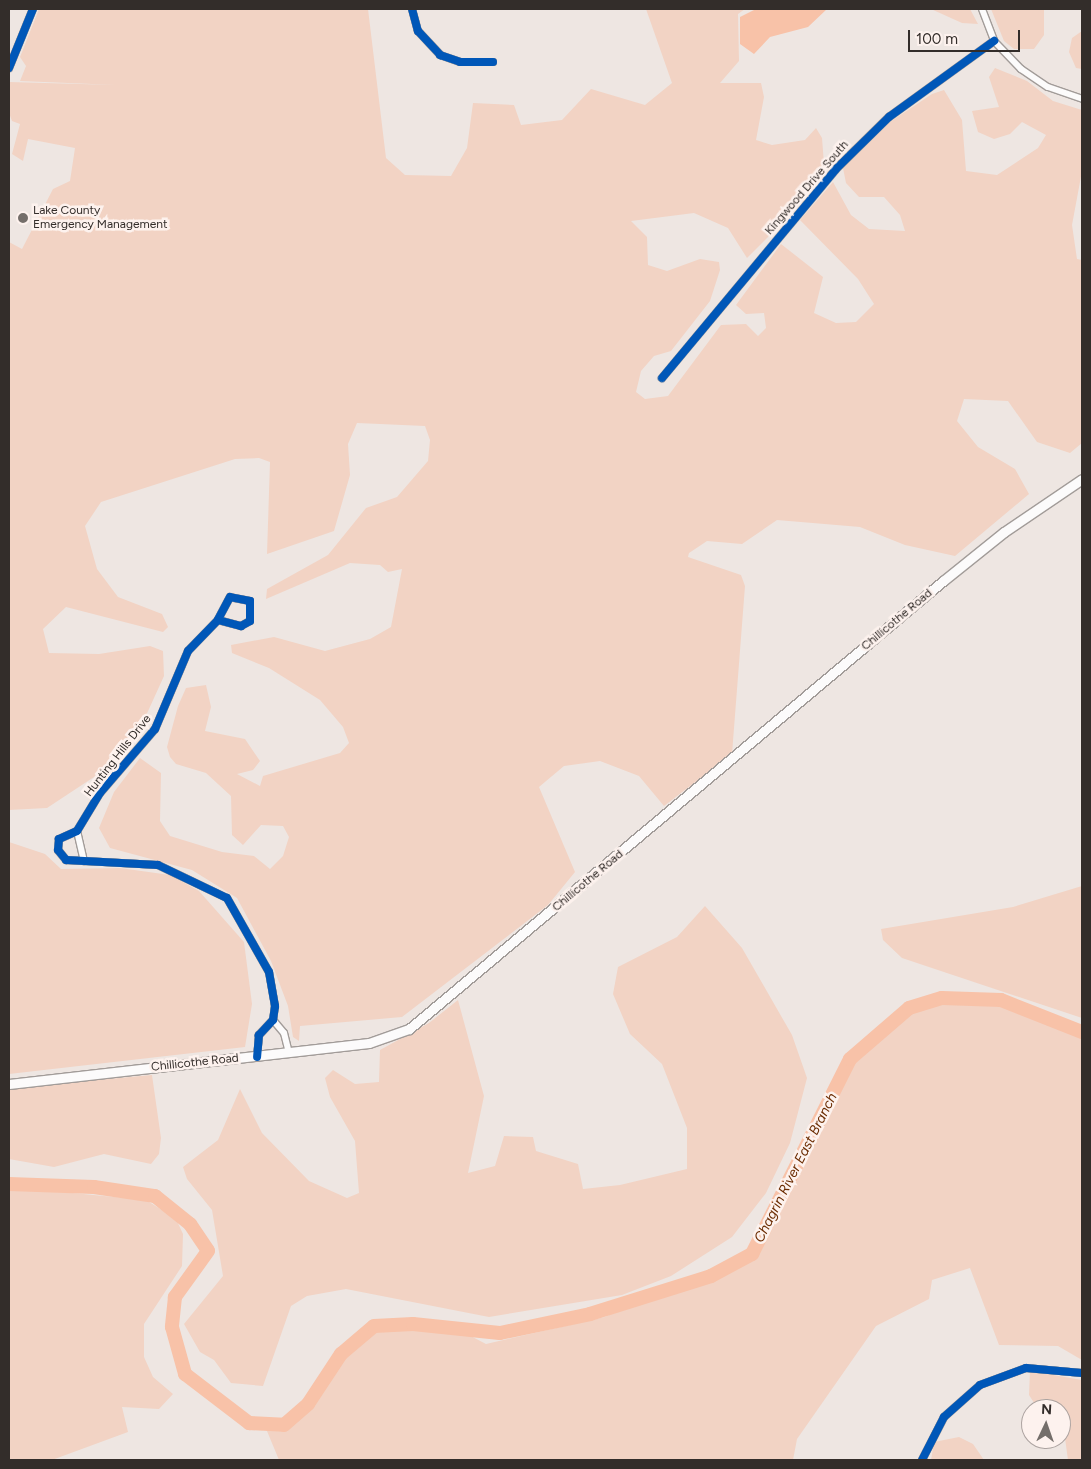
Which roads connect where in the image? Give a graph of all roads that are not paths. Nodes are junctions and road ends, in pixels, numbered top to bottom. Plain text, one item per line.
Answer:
1 (33, 9) edge
2 (412, 9) edge
3 (982, 9) edge
4 (994, 41) junction
5 (493, 62) dead end
6 (9, 68) edge
7 (1082, 99) edge
8 (662, 378) dead end
9 (1082, 480) edge
10 (218, 620) junction
11 (78, 831) junction
12 (84, 861) junction
13 (272, 1020) junction
14 (289, 1053) junction
15 (257, 1057) junction
16 (9, 1084) edge
17 (1082, 1373) edge
18 (922, 1460) edge

1 - 6 street
2 - 5 street
3 - 4 street
4 - 7 street
4 - 8 street, Kingwood Drive South
9 - 14 main road, Chillicothe Road
10 - 10 street, Hunting Hills Drive
10 - 11 street, Hunting Hills Drive
11 - 12 street
11 - 12 street, Hunting Hills Drive
12 - 13 street, Hunting Hills Drive
13 - 14 street
13 - 15 street
14 - 15 main road, Chillicothe Road
15 - 16 main road, Chillicothe Road
17 - 18 street

